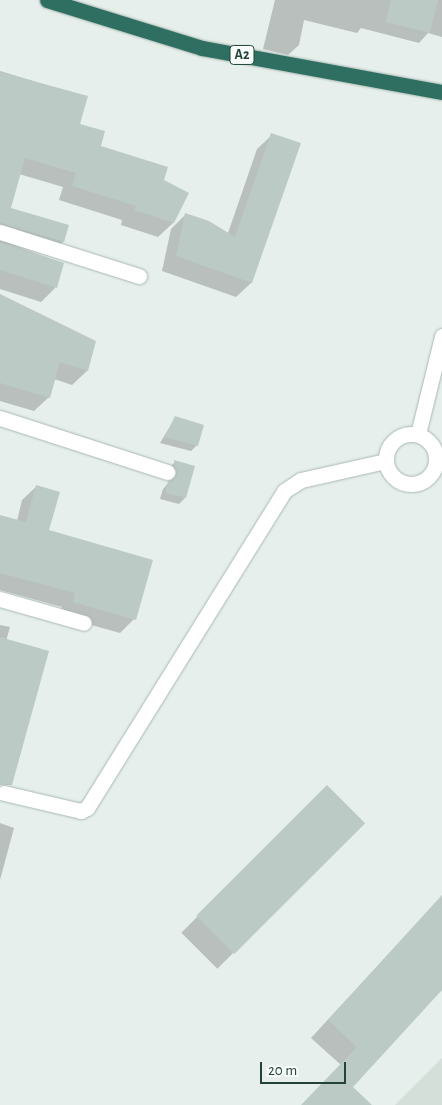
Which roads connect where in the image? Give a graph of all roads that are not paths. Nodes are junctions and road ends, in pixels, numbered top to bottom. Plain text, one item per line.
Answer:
1 (47, 0) edge
2 (442, 92) edge
3 (0, 232) edge
4 (138, 276) dead end
5 (442, 336) edge
6 (0, 418) edge
7 (418, 434) junction
8 (385, 461) junction
9 (438, 468) edge
10 (167, 472) dead end
11 (0, 599) edge
12 (84, 622) dead end
13 (4, 794) dead end

1 - 2 highway, A2
3 - 4 street
5 - 7 street
6 - 10 street
7 - 8 street
7 - 9 street
8 - 9 street
8 - 13 street
11 - 12 street

